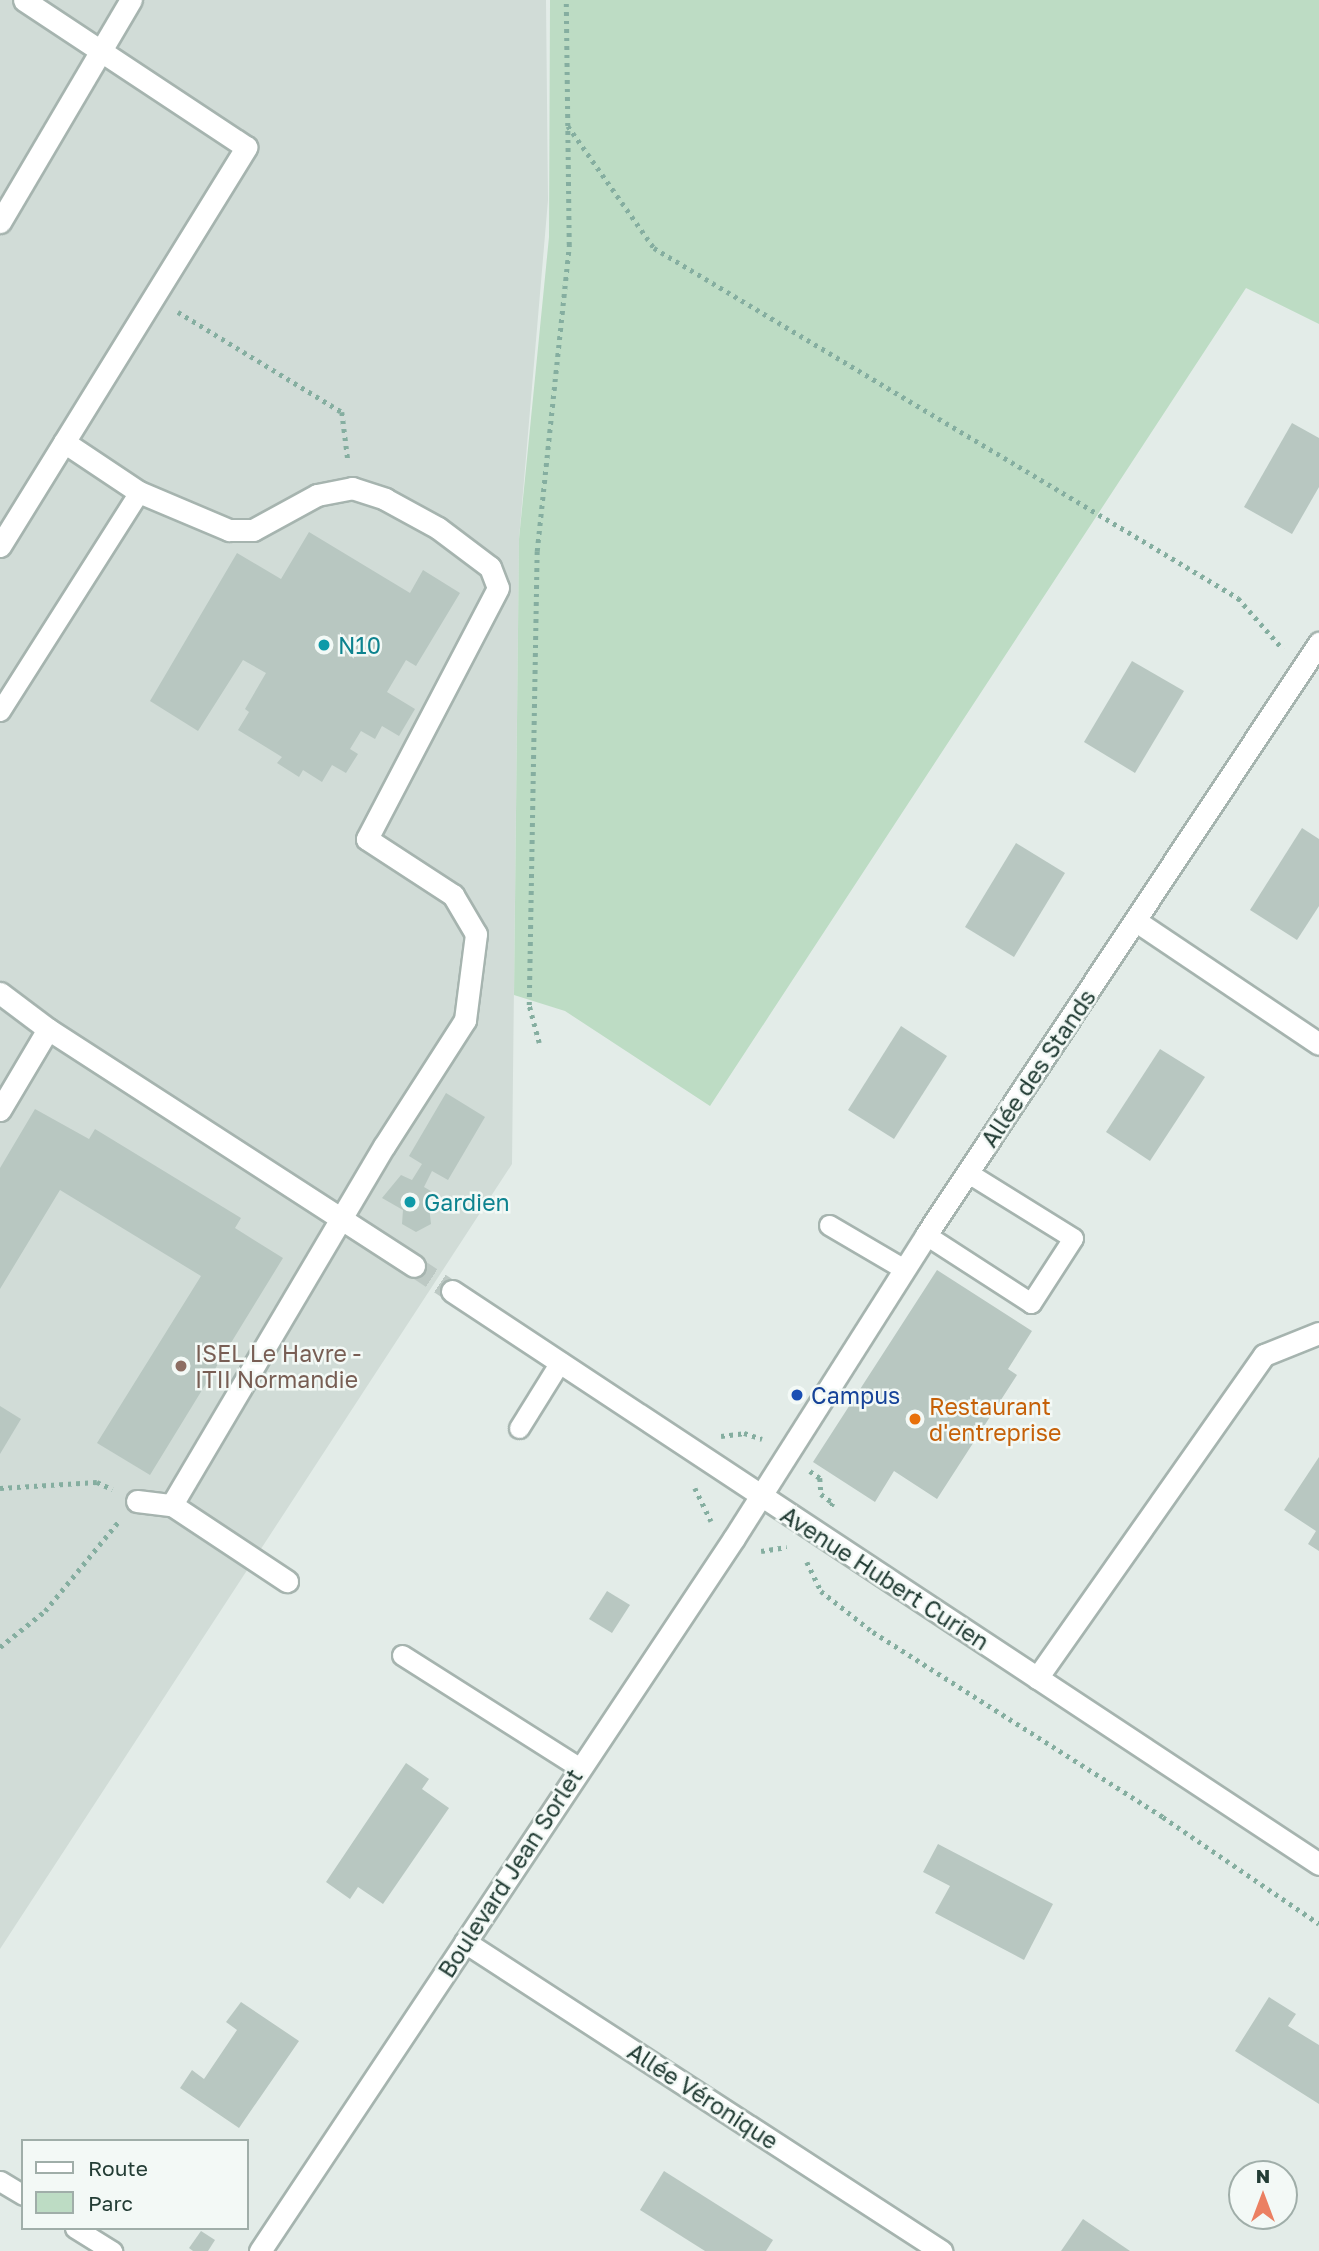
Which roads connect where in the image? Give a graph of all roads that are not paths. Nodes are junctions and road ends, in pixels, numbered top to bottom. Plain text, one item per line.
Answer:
1 (24, 0) edge
2 (131, 0) edge
3 (99, 53) junction
4 (0, 222) edge
5 (64, 442) junction
6 (139, 492) junction
7 (0, 546) edge
8 (1319, 643) edge
9 (0, 711) edge
10 (1136, 921) junction
11 (0, 993) edge
12 (48, 1030) junction
13 (1319, 1044) edge
14 (0, 1110) edge
15 (968, 1174) junction
16 (339, 1220) junction
17 (829, 1224) dead end
18 (926, 1236) junction
19 (414, 1266) tunnel mouth
20 (904, 1269) junction
21 (452, 1291) tunnel mouth
22 (1319, 1332) edge
23 (560, 1362) junction
24 (519, 1428) dead end
25 (760, 1495) junction
26 (137, 1501) road end
27 (172, 1505) junction
28 (287, 1580) dead end
29 (402, 1655) dead end
30 (1037, 1678) junction
31 (580, 1768) junction
32 (1319, 1864) edge
33 (465, 1942) junction
34 (0, 2181) edge
35 (21, 2194) edge
36 (78, 2230) edge
37 (112, 2251) edge
38 (260, 2251) edge
39 (941, 2251) edge

1 - 3 street
2 - 3 street
3 - 4 street
3 - 5 street
5 - 6 street
5 - 7 street
6 - 9 lane
6 - 16 street
8 - 10 street, Allée des Stands
10 - 13 street
10 - 15 street, Allée des Stands
11 - 12 street
12 - 14 street
12 - 16 street
15 - 18 street, Allée des Stands
15 - 18 lane
16 - 19 street
16 - 27 street
17 - 20 lane
18 - 20 street, Allée des Stands
20 - 25 street, Allée des Stands
21 - 23 street, Avenue Hubert Curien
22 - 30 street
23 - 24 lane
23 - 25 street, Avenue Hubert Curien
25 - 30 street, Avenue Hubert Curien
25 - 31 street, Boulevard Jean Sorlet
26 - 27 street
27 - 28 street
29 - 31 lane
30 - 32 street, Avenue Hubert Curien
31 - 33 street, Boulevard Jean Sorlet
33 - 38 street, Boulevard Jean Sorlet
33 - 39 street, Allée Véronique
34 - 35 lane
36 - 37 lane

